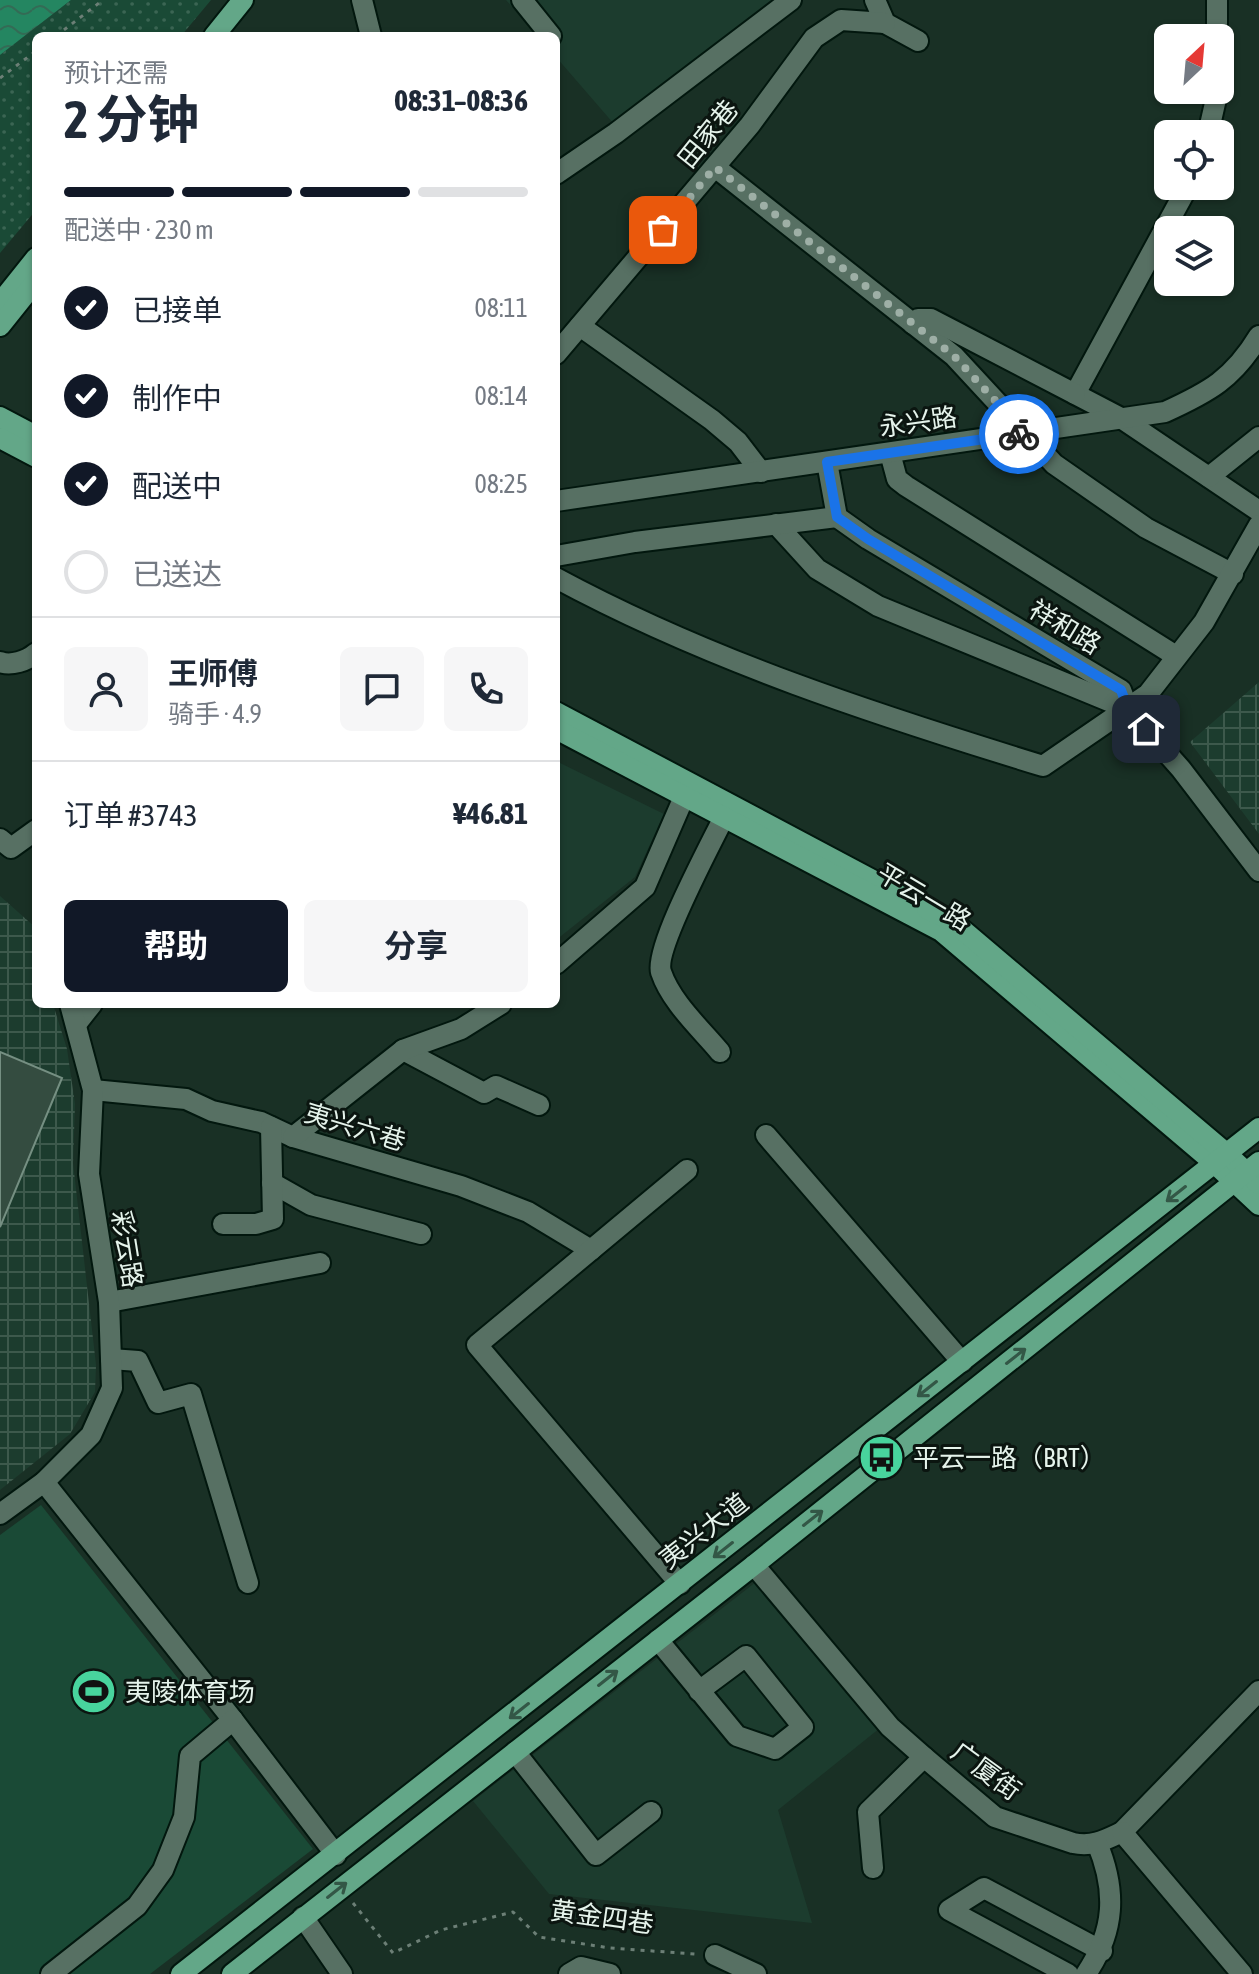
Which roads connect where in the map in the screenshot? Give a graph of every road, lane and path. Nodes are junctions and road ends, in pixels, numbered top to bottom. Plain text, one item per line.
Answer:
1 (103, 0) edge
2 (243, 0) edge
3 (259, 0) edge
4 (362, 0) edge
5 (522, 0) edge
6 (791, 0) edge
7 (875, 0) edge
8 (1217, 0) edge
9 (885, 23) junction
10 (1217, 24) edge
11 (61, 32) edge
12 (217, 32) edge
13 (233, 32) edge
14 (370, 32) edge
15 (548, 32) edge
16 (918, 41) dead end
17 (32, 54) edge
18 (0, 78) edge
19 (715, 167) junction
20 (560, 171) edge
21 (1180, 200) edge
22 (32, 263) edge
23 (32, 286) edge
24 (0, 303) edge
25 (913, 324) junction
26 (0, 326) edge
27 (580, 326) junction
28 (1259, 336) edge
29 (560, 342) edge
30 (1075, 394) junction
31 (0, 417) edge
32 (1121, 418) junction
33 (1025, 433) junction
34 (32, 434) edge
35 (1259, 437) edge
36 (0, 438) edge
37 (890, 453) junction
38 (32, 455) edge
39 (827, 462) junction
40 (761, 472) junction
41 (1209, 477) junction
42 (560, 500) edge
43 (1259, 511) edge
44 (837, 517) junction
45 (776, 524) junction
46 (1259, 525) edge
47 (560, 555) edge
48 (1233, 574) junction
49 (560, 580) edge
50 (1176, 656) junction
51 (32, 659) edge
52 (0, 662) edge
53 (1128, 709) junction
54 (560, 714) edge
55 (560, 731) edge
56 (684, 797) junction
57 (724, 817) junction
58 (32, 833) edge
59 (0, 839) edge
60 (1259, 871) edge
61 (560, 961) edge
62 (495, 1008) edge
63 (73, 1014) edge
64 (403, 1050) junction
65 (720, 1052) dead end
66 (93, 1090) junction
67 (539, 1105) dead end
68 (271, 1127) junction
69 (1259, 1128) edge
70 (766, 1135) dead end
71 (293, 1137) junction
72 (1221, 1158) junction
73 (687, 1170) dead end
74 (1250, 1175) edge
75 (272, 1183) junction
76 (1259, 1205) edge
77 (223, 1224) dead end
78 (421, 1234) dead end
79 (591, 1250) junction
80 (320, 1263) dead end
81 (109, 1302) junction
82 (111, 1359) junction
83 (962, 1362) junction
84 (44, 1482) junction
85 (0, 1514) edge
86 (754, 1565) junction
87 (248, 1583) dead end
88 (680, 1584) junction
89 (658, 1640) junction
90 (699, 1691) junction
91 (1259, 1691) edge
92 (233, 1720) junction
93 (515, 1752) junction
94 (924, 1757) junction
95 (651, 1812) dead end
96 (1122, 1832) junction
97 (1097, 1843) junction
98 (336, 1855) junction
99 (873, 1868) dead end
100 (341, 1887) junction
101 (303, 1917) junction
102 (1102, 1951) junction
103 (715, 1955) joint
104 (51, 1974) edge
105 (181, 1974) edge
106 (232, 1974) edge
107 (342, 1974) edge
108 (569, 1974) edge
109 (610, 1974) edge
110 (756, 1974) edge
111 (1068, 1974) edge
112 (1086, 1974) edge
113 (1242, 1974) edge

1 - 11 path
2 - 12 main road
3 - 13 main road
4 - 14 street
5 - 15 street
6 - 20 street
7 - 9 street
8 - 10 street
9 - 16 street, 田家巷
9 - 19 street, 田家巷
17 - 18 path
19 - 25 street
19 - 27 street, 田家巷
21 - 30 street
22 - 24 main road
23 - 26 main road
25 - 30 street
25 - 33 street
27 - 29 street, 田家巷
27 - 40 street
28 - 32 street, 永兴路
30 - 32 street
31 - 34 main road
32 - 33 street, 永兴路
32 - 41 street
33 - 37 street, 永兴路
33 - 48 street
35 - 41 street
36 - 38 main road
37 - 39 street, 永兴路
37 - 50 street
39 - 40 street, 永兴路
39 - 44 street
40 - 42 street, 永兴路
41 - 43 street
44 - 45 street
44 - 53 street, 祥和路
45 - 47 street
45 - 53 street
46 - 48 street
48 - 50 street
49 - 53 street
50 - 53 street
51 - 52 street
53 - 60 street, 祥和路
54 - 72 main road, 平云一路
55 - 56 main road, 平云一路
56 - 57 main road, 平云一路
56 - 61 street
57 - 65 street
57 - 72 main road, 平云一路
58 - 59 street
62 - 64 street
63 - 66 street, 彩云路
64 - 67 street
64 - 71 street
66 - 68 street, 夷兴六巷
66 - 81 street, 彩云路
68 - 71 street, 夷兴六巷
68 - 75 street
69 - 72 main road, 夷兴大道
70 - 83 street
71 - 79 street, 夷兴六巷
72 - 74 main road, 平云一路
72 -> 83 main road, 夷兴大道
73 - 79 street
74 - 76 main road, 平云一路
86 -> 74 main road
75 - 77 street
75 - 78 street
79 - 88 street
80 - 81 street
81 - 82 street, 彩云路
82 - 84 street, 彩云路
82 - 87 street
83 -> 88 main road, 夷兴大道
84 - 85 street, 彩云路
84 - 92 street
86 - 89 main road
86 - 94 street, 广厦街
88 -> 98 main road, 夷兴大道
89 - 90 street
93 -> 89 main road
90 - 90 street
91 - 96 street
92 - 98 street
92 - 104 street
93 - 95 street
93 - 100 main road
94 - 97 street, 广厦街
94 - 99 street
96 - 97 street
96 - 113 street
97 - 102 street
98 - 105 main road, 夷兴大道
101 -> 100 main road
100 - 103 path, 黄金四巷
101 - 106 main road
101 - 107 street
102 - 111 street
102 - 112 street
103 - 110 street
108 - 109 street

